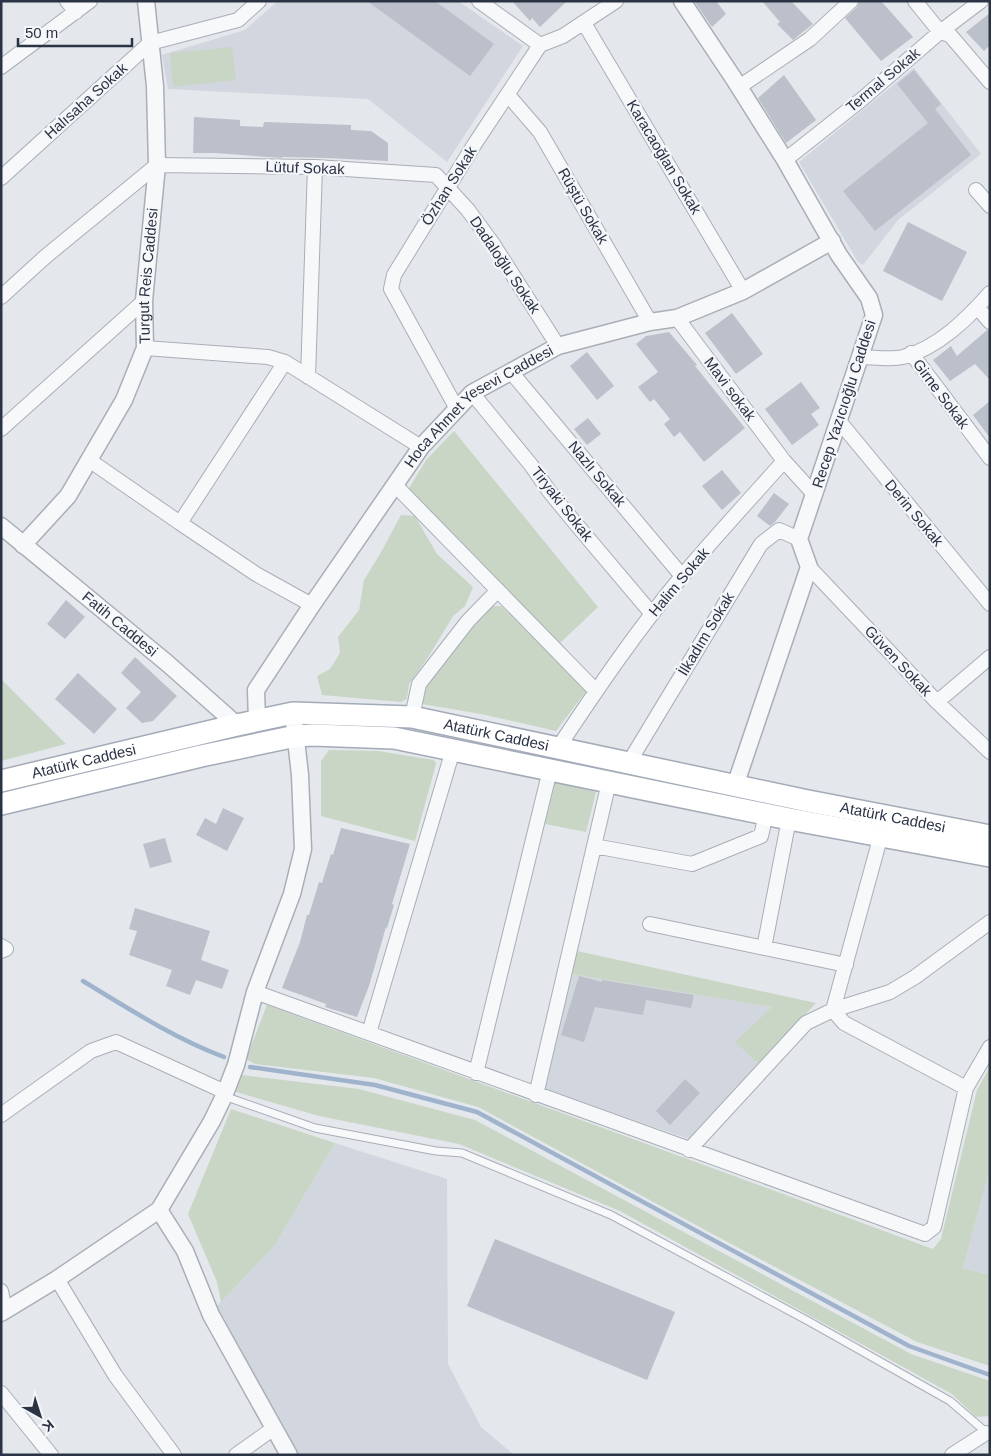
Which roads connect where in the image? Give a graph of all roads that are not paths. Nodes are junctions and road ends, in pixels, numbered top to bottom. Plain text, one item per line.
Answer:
1 (90, 1) edge
2 (146, 1) edge
3 (259, 1) edge
4 (479, 1) edge
5 (616, 1) edge
6 (682, 1) edge
7 (851, 1) edge
8 (916, 1) edge
9 (981, 1) edge
10 (71, 6) edge
11 (584, 23) junction
12 (940, 32) junction
13 (150, 43) junction
14 (540, 45) junction
15 (4, 60) edge
16 (990, 82) edge
17 (738, 86) junction
18 (508, 95) junction
19 (785, 160) junction
20 (157, 165) junction
21 (315, 167) junction
22 (1, 178) edge
23 (448, 188) junction
24 (976, 190) dead end
25 (990, 206) edge
26 (832, 241) junction
27 (744, 291) junction
28 (990, 293) edge
29 (1, 297) edge
30 (144, 301) junction
31 (977, 307) junction
32 (677, 318) junction
33 (650, 322) junction
34 (990, 322) edge
35 (558, 346) junction
36 (145, 348) junction
37 (911, 353) junction
38 (860, 357) junction
39 (285, 362) junction
40 (511, 372) junction
41 (308, 377) junction
42 (472, 393) junction
43 (457, 409) junction
44 (839, 421) junction
45 (1, 429) edge
46 (421, 447) junction
47 (990, 458) edge
48 (89, 460) junction
49 (784, 461) junction
50 (395, 485) junction
51 (814, 494) junction
52 (180, 523) junction
53 (2, 529) edge
54 (799, 539) junction
55 (23, 544) junction
56 (809, 567) junction
57 (682, 576) junction
58 (498, 590) junction
59 (990, 604) edge
60 (312, 605) junction
61 (652, 614) junction
62 (990, 658) edge
63 (596, 691) junction
64 (937, 702) junction
65 (293, 713) junction
66 (412, 717) junction
67 (258, 720) junction
68 (237, 725) junction
69 (296, 736) junction
70 (558, 748) junction
71 (453, 750) junction
72 (990, 752) edge
73 (633, 764) junction
74 (550, 770) junction
75 (1, 781) edge
76 (609, 782) junction
77 (735, 786) junction
78 (1, 804) edge
79 (766, 814) junction
80 (789, 819) junction
81 (881, 835) junction
82 (990, 836) edge
83 (594, 846) junction
84 (990, 856) edge
85 (990, 922) edge
86 (650, 924) dead end
87 (1, 946) edge
88 (764, 948) junction
89 (1, 951) edge
90 (846, 965) junction
91 (255, 992) junction
92 (833, 1010) junction
93 (368, 1033) junction
94 (990, 1047) edge
95 (476, 1073) junction
96 (966, 1088) junction
97 (536, 1095) junction
98 (224, 1096) junction
99 (1, 1115) edge
100 (689, 1150) junction
101 (159, 1210) junction
102 (57, 1279) junction
103 (1, 1291) edge
104 (3, 1312) edge
105 (1, 1394) edge
106 (274, 1428) junction
107 (988, 1433) edge
108 (51, 1455) edge
109 (174, 1455) edge
110 (236, 1455) edge
111 (289, 1455) edge
112 (952, 1455) edge

1 - 10 street
2 - 13 street, Turgut Reis Caddesi
3 - 13 street, Halısaha Sokak
4 - 14 street
5 - 11 street
6 - 17 street, Recep Yazıcıoğlu Caddesi
7 - 17 street
8 - 12 street
9 - 12 street, Termal Sokak
10 - 15 street
11 - 14 street
11 - 27 street, Karacaoğlan Sokak
12 - 16 street
12 - 19 street, Termal Sokak
13 - 20 street, Turgut Reis Caddesi
13 - 22 street, Halısaha Sokak
14 - 18 street, Özhan Sokak
17 - 19 street, Recep Yazıcıoğlu Caddesi
18 - 23 street, Özhan Sokak
18 - 33 street, Rüştü Sokak
19 - 26 street, Recep Yazıcıoğlu Caddesi
20 - 21 street, Lütuf Sokak
20 - 29 street
20 - 30 street, Turgut Reis Caddesi
21 - 23 street, Lütuf Sokak
21 - 41 street
23 - 35 street, Dadaloğlu Sokak
23 - 43 street, Özhan Sokak
24 - 25 street
26 - 27 street, Hoca Ahmet Yesevi Caddesi
26 - 38 street, Recep Yazıcıoğlu Caddesi
27 - 32 street, Hoca Ahmet Yesevi Caddesi
28 - 31 street
30 - 36 street, Turgut Reis Caddesi
30 - 45 street
31 - 34 street
31 - 37 street
32 - 33 street, Hoca Ahmet Yesevi Caddesi
32 - 49 street, Mavi sokak
33 - 35 street, Hoca Ahmet Yesevi Caddesi
35 - 40 street, Hoca Ahmet Yesevi Caddesi
36 - 39 street
36 - 48 street, Turgut Reis Caddesi
37 - 38 street
37 - 47 street, Girne Sokak
38 - 44 street, Recep Yazıcıoğlu Caddesi
39 - 41 street
39 - 52 street
40 - 42 street, Hoca Ahmet Yesevi Caddesi
40 - 57 street, Nazlı Sokak
41 - 46 street
42 - 43 street, Hoca Ahmet Yesevi Caddesi
42 - 61 street, Tiryaki Sokak
43 - 46 street, Hoca Ahmet Yesevi Caddesi
44 - 51 street, Recep Yazıcıoğlu Caddesi
44 - 59 street, Derin Sokak
46 - 50 street, Hoca Ahmet Yesevi Caddesi
48 - 52 street
48 - 55 street, Turgut Reis Caddesi
49 - 51 street
49 - 57 street, Halim Sokak
50 - 58 street
50 - 60 street, Hoca Ahmet Yesevi Caddesi
51 - 54 street, Recep Yazıcıoğlu Caddesi
52 - 60 street
53 - 55 street, Fatih Caddesi
54 - 56 street
54 - 73 street, İlkadım Sokak
55 - 68 street, Fatih Caddesi
56 - 64 street, Güven Sokak
56 - 77 street
57 - 61 street, Halim Sokak
58 - 63 street
58 - 66 street
60 - 67 street, Hoca Ahmet Yesevi Caddesi
61 - 63 street, Halim Sokak
62 - 64 street
63 - 70 street, Halim Sokak
64 - 72 street, Güven Sokak
65 - 66 main road, Atatürk Caddesi
65 - 67 main road, Atatürk Caddesi
65 - 69 street
66 - 70 main road, Atatürk Caddesi
67 - 68 main road, Atatürk Caddesi
68 - 75 main road, Atatürk Caddesi
69 - 71 main road
69 - 78 main road
69 - 91 street
70 - 73 main road, Atatürk Caddesi
71 - 74 main road
71 - 93 street
73 - 77 main road, Atatürk Caddesi
74 - 76 main road
74 - 95 street
76 - 79 main road
76 - 83 street
77 - 82 main road, Atatürk Caddesi
79 - 80 main road
79 - 83 street
80 - 81 main road
80 - 88 street
81 - 84 main road
81 - 90 street
83 - 97 street
85 - 92 street
86 - 88 street
87 - 89 street
88 - 90 street
90 - 92 street
91 - 93 street
91 - 98 street
92 - 96 street
92 - 100 street
93 - 95 street
94 - 96 street
95 - 97 street
96 - 100 street
97 - 100 street
98 - 99 street
98 - 101 street
98 - 107 lane
101 - 102 street
101 - 106 street
102 - 104 street
102 - 109 street
103 - 104 street
105 - 108 street
106 - 110 street
106 - 111 street
107 - 112 street

